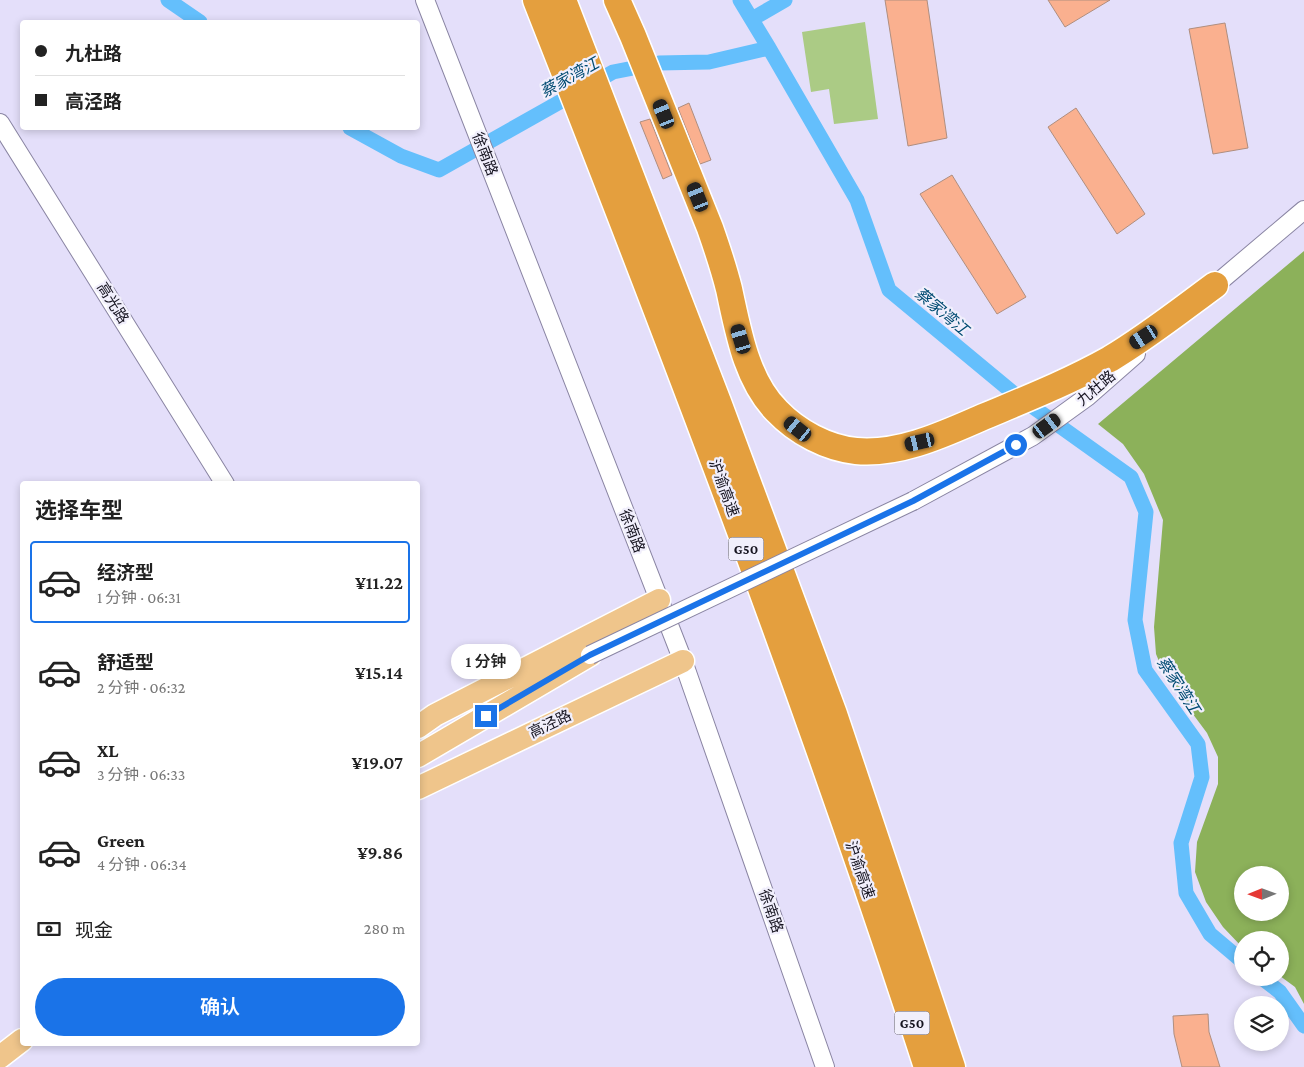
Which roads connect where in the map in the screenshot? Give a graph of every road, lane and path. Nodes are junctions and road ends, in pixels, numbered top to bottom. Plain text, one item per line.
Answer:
1 (425, 0) edge
2 (536, 0) edge
3 (563, 0) edge
4 (617, 0) edge
5 (575, 54) junction
6 (595, 117) junction
7 (0, 123) edge
8 (1304, 210) edge
9 (1215, 285) junction
10 (223, 481) edge
11 (659, 600) junction
12 (590, 655) joint
13 (683, 661) junction
14 (420, 726) edge
15 (420, 755) edge
16 (420, 787) edge
17 (20, 1042) edge
18 (0, 1057) edge
19 (825, 1067) edge
20 (926, 1067) edge
21 (952, 1067) edge

1 - 11 street, 徐南路
2 - 5 highway, 沪渝高速 / G50
3 - 5 highway, 沪渝高速 / G50
4 - 9 highway
5 - 6 highway, 沪渝高速 / G50
6 - 20 highway, 沪渝高速 / G50
6 - 21 highway, 沪渝高速 / G50
7 - 10 street, 高光路
8 - 9 street, 九杜路
9 - 12 street, 九杜路, bridge
11 - 13 street, 徐南路
11 - 14 main road
12 - 15 main road
13 - 16 main road, 高泾路
13 - 19 street, 徐南路
17 - 18 main road

